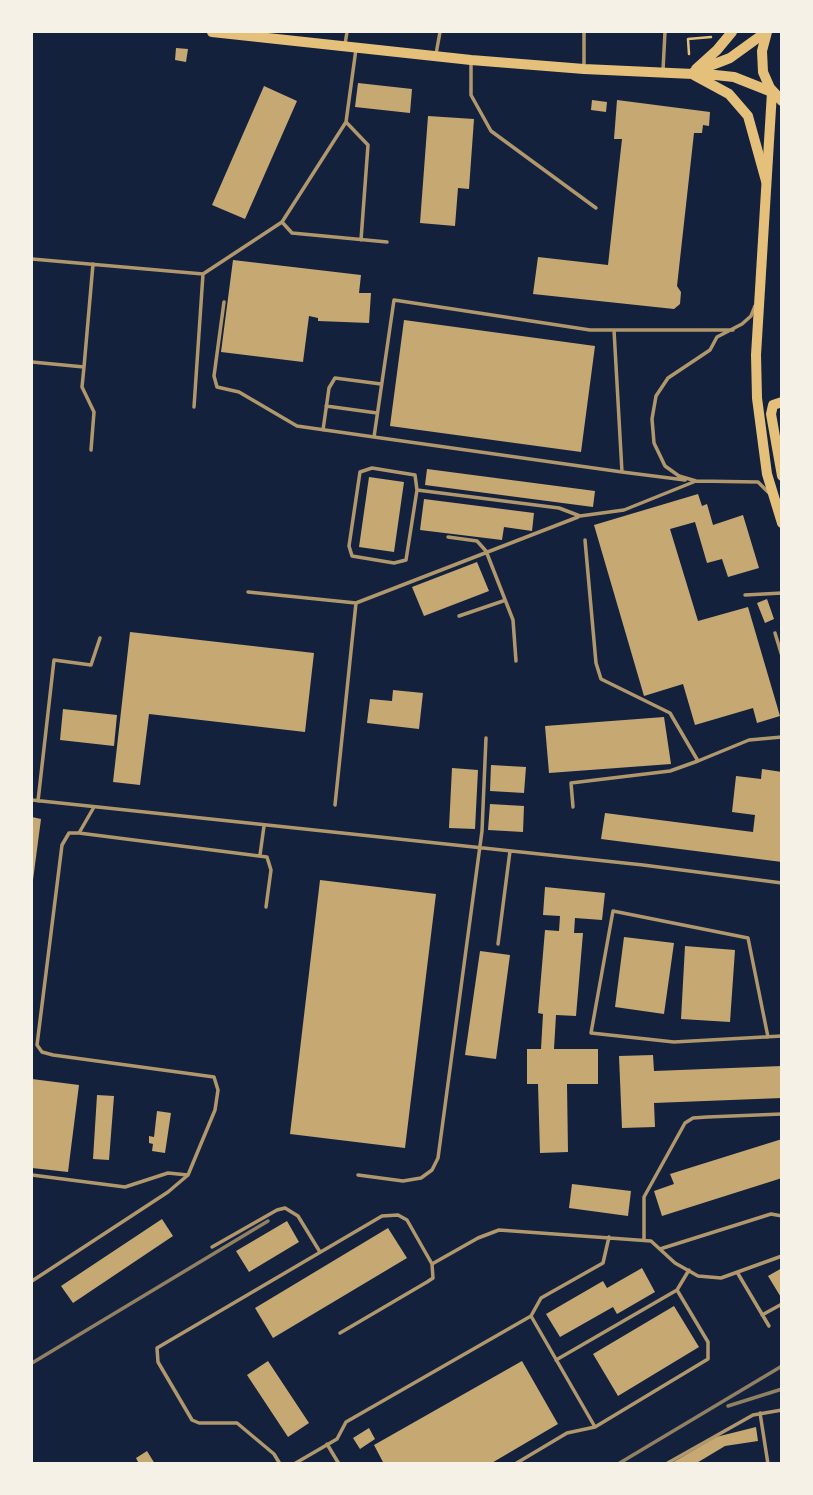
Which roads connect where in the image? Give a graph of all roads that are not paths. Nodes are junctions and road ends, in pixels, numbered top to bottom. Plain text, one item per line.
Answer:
1 (212, 32) edge
2 (347, 32) edge
3 (440, 32) edge
4 (584, 32) edge
5 (664, 32) edge
6 (732, 32) edge
7 (767, 32) edge
8 (255, 34) edge
9 (350, 46) junction
10 (436, 56) junction
11 (471, 60) junction
12 (584, 69) junction
13 (663, 72) junction
14 (691, 74) junction
15 (772, 92) junction
16 (782, 102) edge
17 (346, 122) junction
18 (767, 186) junction
19 (596, 208) dead end
20 (282, 222) junction
21 (361, 240) junction
22 (387, 242) dead end
23 (32, 259) edge
24 (93, 264) junction
25 (204, 274) junction
26 (760, 292) junction
27 (224, 302) dead end
28 (614, 330) junction
29 (735, 330) junction
30 (32, 362) edge
31 (84, 367) junction
32 (382, 384) junction
33 (782, 402) edge
34 (326, 406) junction
35 (194, 407) dead end
36 (377, 413) junction
37 (323, 430) junction
38 (374, 437) junction
39 (91, 450) dead end
40 (621, 472) junction
41 (782, 476) edge
42 (696, 481) junction
43 (417, 490) junction
44 (772, 495) junction
45 (580, 516) junction
46 (782, 523) edge
47 (448, 537) dead end
48 (585, 540) dead end
49 (486, 551) junction
50 (248, 592) dead end
51 (782, 593) edge
52 (745, 595) dead end
53 (503, 601) junction
54 (356, 603) junction
55 (459, 616) dead end
56 (775, 633) dead end
57 (100, 638) dead end
58 (782, 656) edge
59 (516, 661) dead end
60 (782, 737) edge
61 (486, 738) dead end
62 (698, 761) junction
63 (32, 800) edge
64 (38, 801) junction
65 (335, 805) dead end
66 (94, 807) junction
67 (573, 807) dead end
68 (264, 826) junction
69 (79, 833) junction
70 (477, 848) junction
71 (510, 851) junction
72 (260, 855) junction
73 (782, 883) edge
74 (266, 907) dead end
75 (498, 944) dead end
76 (782, 1036) edge
77 (768, 1037) junction
78 (782, 1114) edge
79 (32, 1175) edge
80 (188, 1175) junction
81 (358, 1175) dead end
82 (782, 1216) edge
83 (609, 1237) junction
84 (644, 1241) junction
85 (212, 1247) dead end
86 (660, 1249) junction
87 (320, 1252) junction
88 (782, 1256) edge
89 (432, 1264) junction
90 (689, 1270) junction
91 (737, 1272) junction
92 (32, 1281) edge
93 (677, 1290) junction
94 (782, 1304) edge
95 (762, 1315) junction
96 (531, 1316) junction
97 (769, 1326) dead end
98 (340, 1333) dead end
99 (556, 1360) junction
100 (782, 1410) edge
101 (760, 1413) junction
102 (595, 1426) junction
103 (327, 1444) junction
104 (280, 1464) edge
105 (294, 1464) edge
106 (339, 1464) edge
107 (515, 1464) edge
108 (666, 1464) edge
109 (768, 1464) edge

1 - 8 main road
2 - 9 lane
3 - 10 lane
4 - 12 lane
5 - 13 lane
6 - 14 main road
7 - 14 main road
7 - 15 main road
8 - 9 main road
9 - 10 main road
9 - 17 lane
10 - 11 main road
11 - 12 main road
11 - 19 lane
12 - 13 main road
13 - 14 main road
14 - 15 main road
14 - 18 main road
15 - 16 main road
15 - 18 main road
17 - 20 lane
17 - 21 lane
18 - 26 main road
20 - 21 lane
20 - 25 lane
21 - 22 lane
23 - 24 lane
24 - 25 lane
24 - 31 lane
25 - 35 lane
26 - 29 lane
26 - 44 main road
27 - 37 lane
28 - 29 lane
28 - 32 lane
28 - 40 lane
29 - 42 lane
30 - 31 lane
31 - 39 lane
32 - 34 lane
32 - 36 lane
33 - 41 main road
34 - 36 lane
34 - 37 lane
36 - 38 lane
37 - 38 lane
38 - 40 lane
40 - 42 lane
42 - 44 lane
42 - 45 lane
43 - 43 lane
43 - 45 lane
44 - 46 main road
45 - 49 lane
47 - 49 lane
48 - 62 lane
49 - 53 lane
49 - 54 lane
50 - 54 lane
51 - 52 lane
53 - 55 lane
53 - 59 lane
54 - 65 lane
56 - 58 lane
57 - 64 lane
60 - 62 lane
61 - 70 lane
62 - 67 lane
63 - 64 lane
64 - 66 lane
66 - 68 lane
66 - 69 lane
68 - 70 lane
68 - 72 lane
69 - 72 lane
69 - 80 lane
70 - 71 lane
70 - 81 lane
71 - 73 lane
71 - 75 lane
72 - 74 lane
76 - 77 lane
77 - 77 lane
78 - 84 lane
79 - 80 lane
80 - 92 lane
82 - 86 lane
83 - 84 lane
83 - 89 lane
83 - 96 lane
84 - 86 lane
85 - 87 lane
86 - 90 lane
87 - 89 lane
87 - 104 lane
88 - 91 lane
89 - 98 lane
90 - 91 lane
90 - 93 lane
91 - 95 lane
93 - 99 lane
93 - 102 lane
94 - 95 lane
95 - 97 lane
96 - 99 lane
96 - 103 lane
99 - 102 lane
100 - 101 lane
101 - 108 lane
101 - 109 lane
102 - 107 lane
103 - 105 lane
103 - 106 lane

